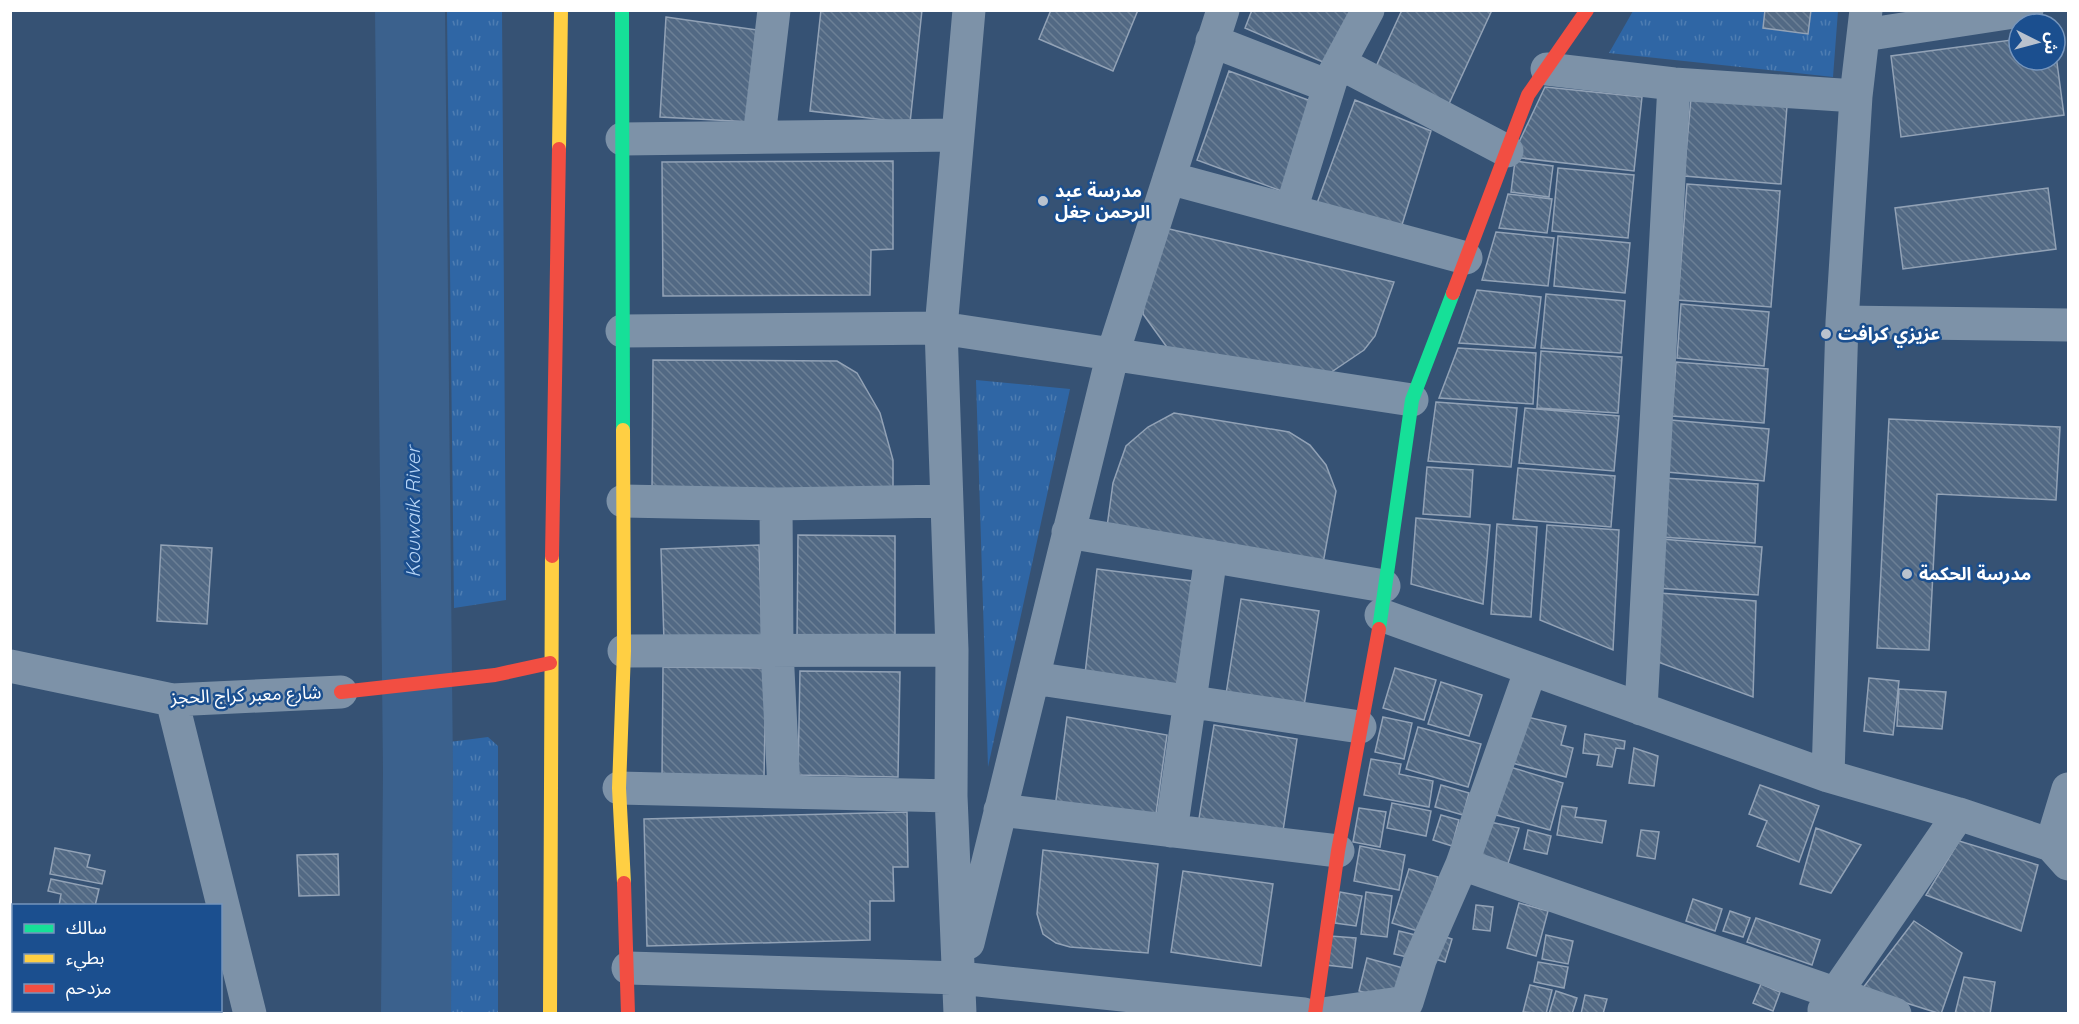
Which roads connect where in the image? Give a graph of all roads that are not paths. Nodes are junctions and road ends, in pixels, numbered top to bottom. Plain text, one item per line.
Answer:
1 (561, 10) edge
2 (622, 10) edge
3 (774, 10) edge
4 (969, 10) edge
5 (1223, 10) edge
6 (1368, 10) edge
7 (1587, 10) edge
8 (2027, 10) edge
9 (1865, 23) edge
10 (1212, 41) junction
11 (1547, 69) junction
12 (1332, 77) junction
13 (1674, 84) junction
14 (1856, 96) junction
15 (958, 135) junction
16 (759, 137) junction
17 (622, 139) junction
18 (1507, 150) junction
19 (1169, 178) junction
20 (1291, 210) junction
21 (1466, 258) junction
22 (1842, 322) junction
23 (2068, 325) edge
24 (941, 328) junction
25 (622, 331) junction
26 (1113, 353) junction
27 (1412, 400) junction
28 (623, 501) junction
29 (946, 501) junction
30 (776, 504) junction
31 (1068, 532) junction
32 (1211, 556) junction
33 (1382, 601) junction
34 (952, 650) junction
35 (624, 651) junction
36 (777, 651) junction
37 (550, 663) junction
38 (10, 666) edge
39 (1531, 669) junction
40 (1033, 678) junction
41 (341, 692) joint
42 (172, 700) junction
43 (1190, 701) junction
44 (1641, 709) junction
45 (1360, 727) junction
46 (1828, 776) junction
47 (619, 788) junction
48 (2068, 789) edge
49 (784, 790) junction
50 (951, 796) junction
51 (1000, 810) junction
52 (1959, 814) junction
53 (1171, 831) junction
54 (1338, 851) junction
55 (2060, 855) edge
56 (1462, 864) junction
57 (628, 968) junction
58 (959, 978) junction
59 (1829, 1004) edge
60 (250, 1014) edge
61 (549, 1014) edge
62 (628, 1014) edge
63 (960, 1014) edge
64 (1304, 1014) edge
65 (1315, 1014) edge
66 (1322, 1014) edge
67 (1895, 1014) edge

1 - 37 main road
2 - 17 main road
3 - 16 street
4 - 15 street
5 - 10 street
6 - 12 street
7 - 11 main road
8 - 9 street
9 - 14 street
10 - 12 street
10 - 19 street
11 - 13 street
11 - 18 main road
12 - 18 street
12 - 20 street
13 - 14 street
13 - 44 street
14 - 22 street
15 - 16 street
15 - 24 street
16 - 17 street
17 - 25 main road
18 - 21 main road
19 - 20 street
19 - 26 street
20 - 21 street
21 - 27 main road
22 - 23 street
22 - 46 street
24 - 25 street
24 - 26 street
24 - 29 street
25 - 28 main road
26 - 27 street
26 - 31 street
27 - 33 main road
28 - 30 street
28 - 35 main road
29 - 30 street
29 - 34 street
30 - 36 street
31 - 32 street
31 - 40 street
32 - 33 street
32 - 43 street
33 - 39 street
33 - 45 main road
34 - 36 street
34 - 50 street
35 - 36 street
35 - 47 main road
36 - 49 street
37 - 41 main road
37 - 61 main road
38 - 42 street, شارع معبر كراج الحجز
39 - 44 street
39 - 56 street
40 - 43 street
40 - 51 street
41 - 42 street, شارع معبر كراج الحجز
42 - 60 street
43 - 45 street
43 - 53 street
44 - 46 street
45 - 54 main road
46 - 52 street
47 - 49 street
47 - 57 main road
48 - 55 street
49 - 50 street
50 - 58 street
51 - 53 street
51 - 58 street
52 - 55 street
52 - 59 street
53 - 54 street
54 - 65 main road
56 - 59 street
56 - 66 street
57 - 58 street
57 - 62 main road
58 - 63 street
58 - 64 street
59 - 67 street

